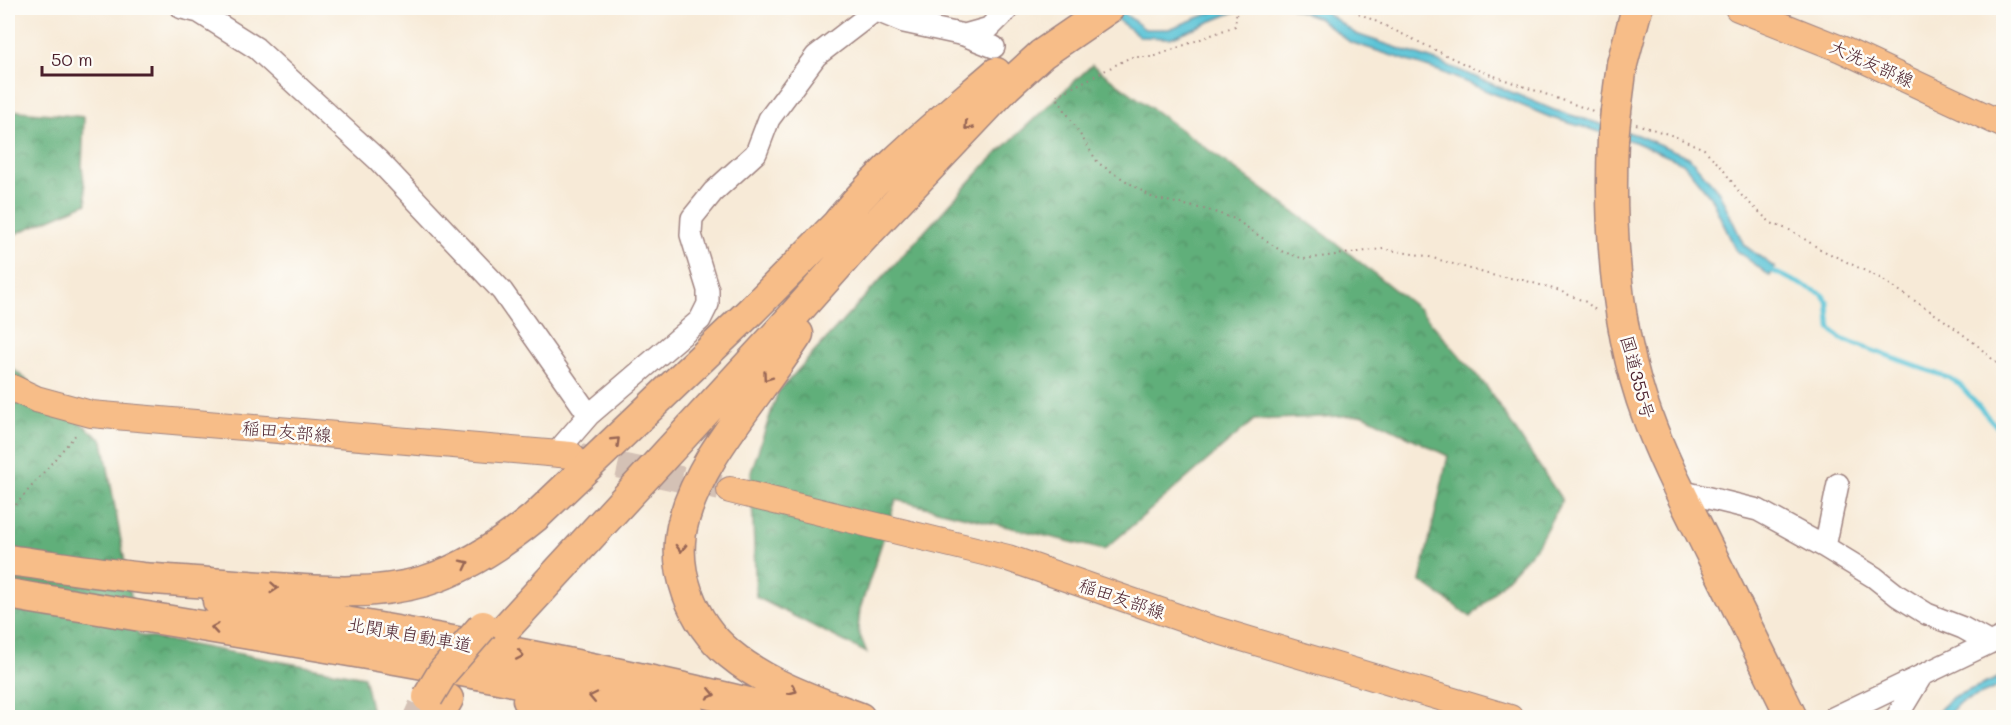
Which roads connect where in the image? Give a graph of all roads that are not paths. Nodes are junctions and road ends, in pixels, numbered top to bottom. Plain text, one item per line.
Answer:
1 (1009, 8) edge
2 (1081, 8) edge
3 (1109, 8) edge
4 (1637, 8) edge
5 (1738, 8) edge
6 (192, 9) edge
7 (873, 9) edge
8 (964, 35) junction
9 (993, 47) dead end
10 (2004, 125) edge
11 (848, 233) junction
12 (8, 386) edge
13 (589, 415) junction
14 (563, 454) joint
15 (1838, 484) dead end
16 (730, 490) tunnel mouth
17 (1680, 491) junction
18 (1825, 547) junction
19 (8, 560) edge
20 (8, 567) edge
21 (8, 594) edge
22 (1997, 640) edge
23 (310, 644) junction
24 (1922, 675) junction
25 (434, 704) tunnel mouth
26 (575, 717) edge
27 (691, 717) edge
28 (809, 717) edge
29 (860, 717) edge
30 (1510, 717) edge
31 (1792, 717) edge
32 (1833, 717) edge
33 (1896, 717) edge

1 - 8 street
2 - 11 highway
3 -> 11 highway
4 - 17 highway, 国道355号
5 - 10 main road, 大洗友部線
6 - 13 street
7 - 8 street
7 - 13 street
8 - 9 street
19 -> 11 highway
11 - 25 highway, bridge
11 -> 29 highway
12 - 14 main road, 稲田友部線
13 - 14 street
15 - 18 street
16 - 30 main road, 稲田友部線
17 - 18 street
17 - 31 highway, 国道355号
18 - 22 street
20 -> 28 highway, 北関東自動車道
23 -> 21 highway, 北関東自動車道
22 - 24 street
23 - 26 highway
27 -> 23 highway, 北関東自動車道
24 - 32 street
24 - 33 street

